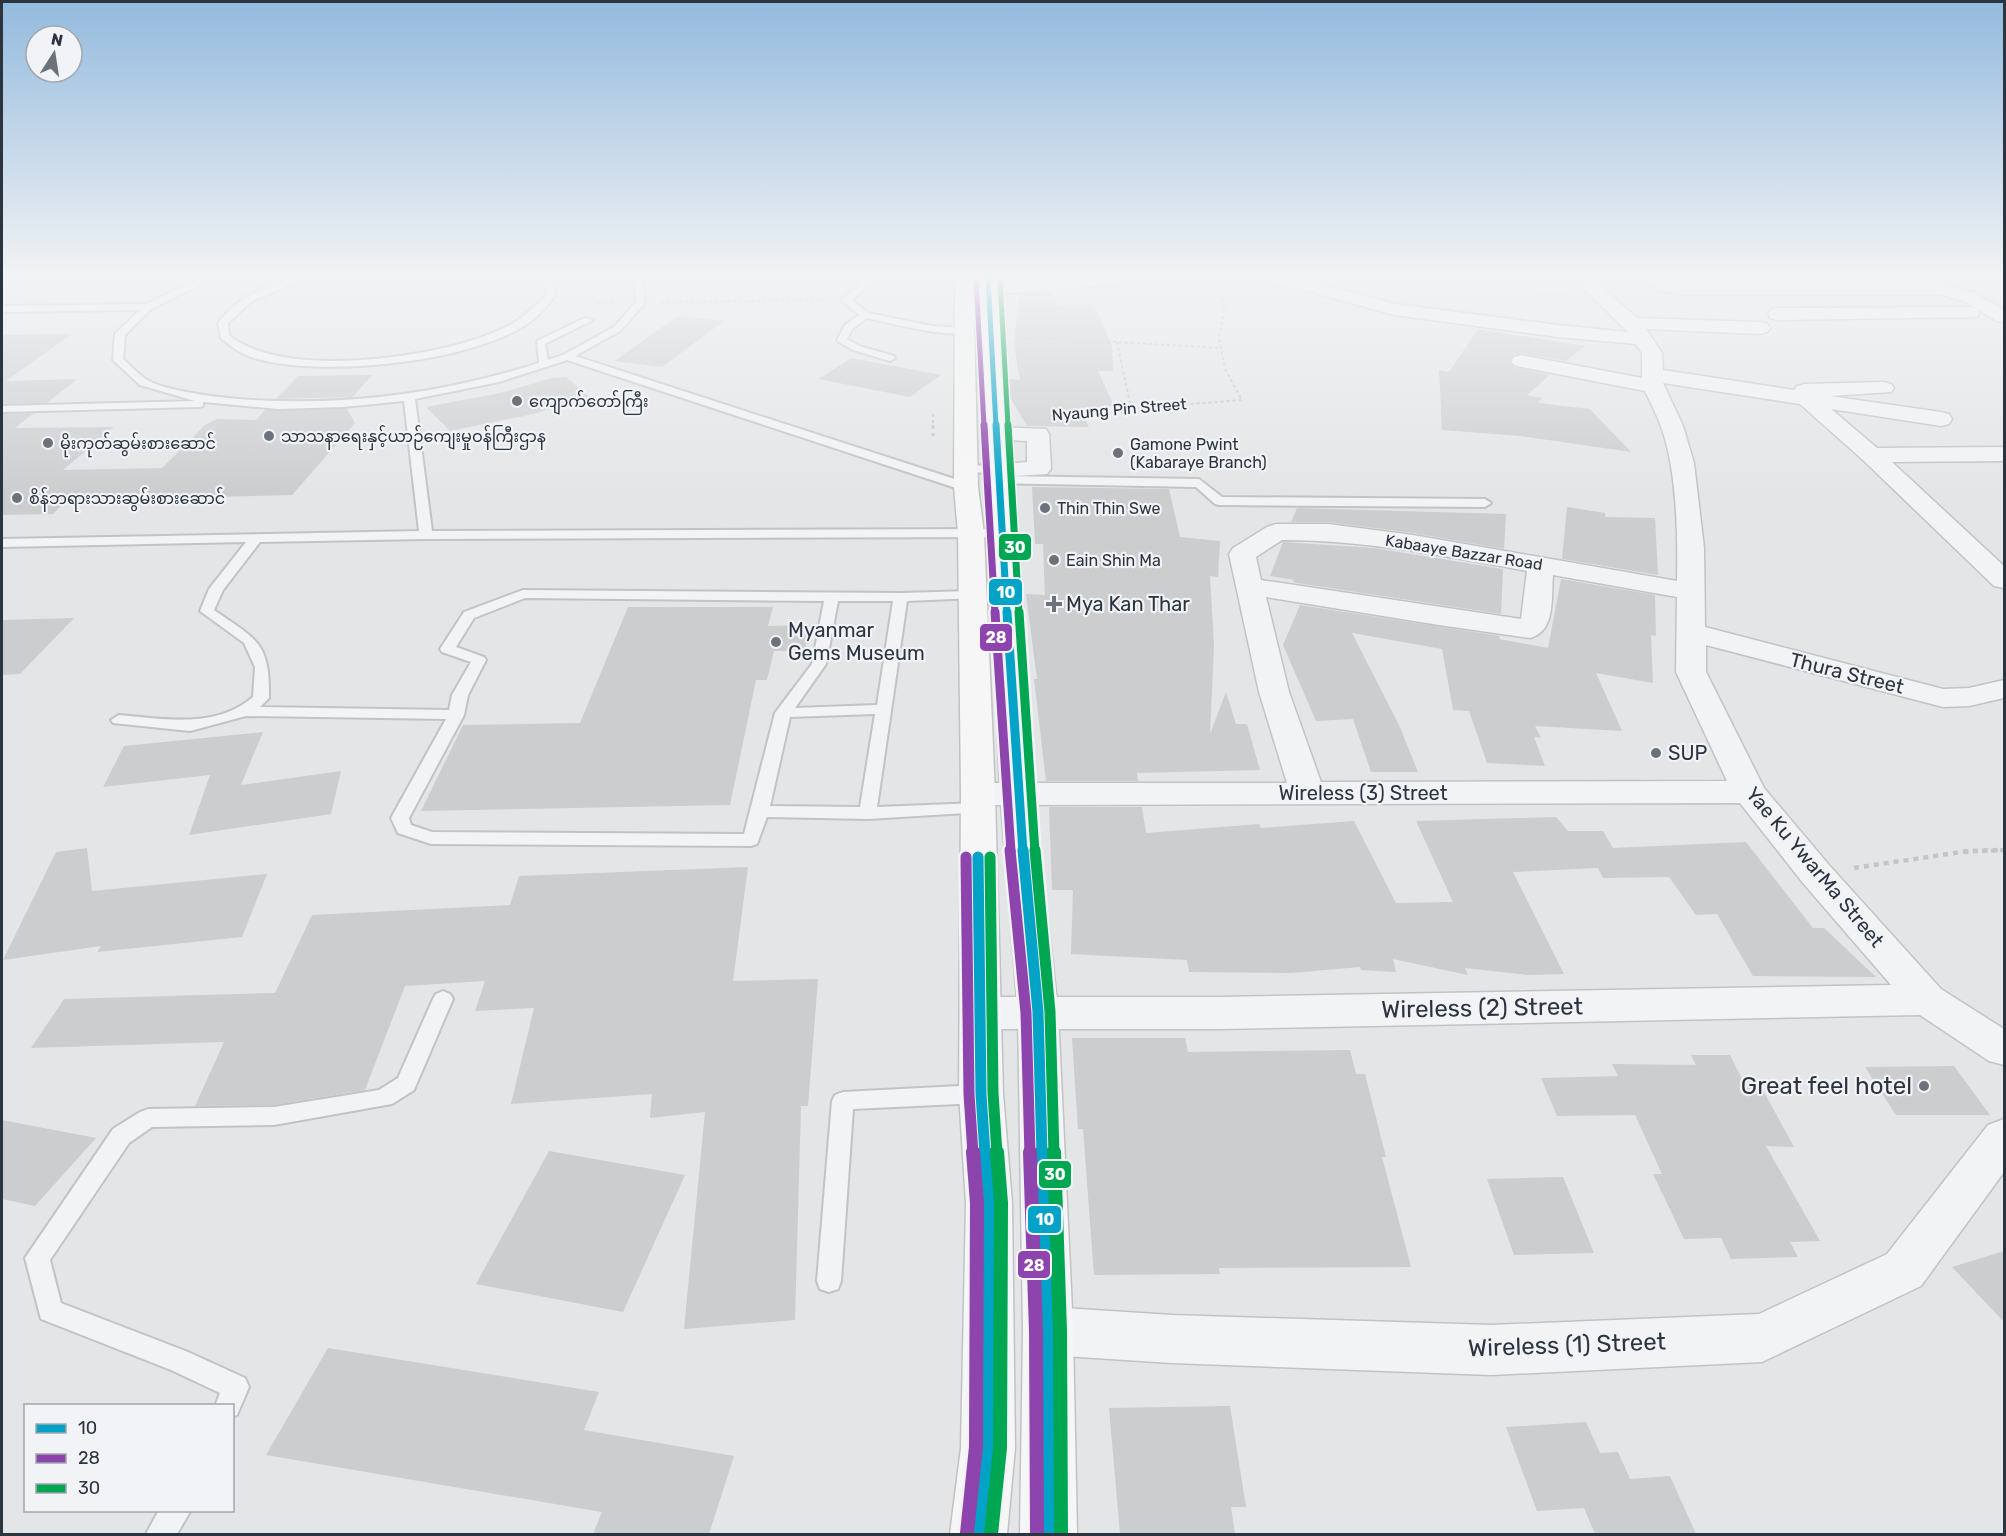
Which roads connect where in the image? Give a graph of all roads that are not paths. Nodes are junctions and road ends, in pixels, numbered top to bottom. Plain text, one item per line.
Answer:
1 (119, 350) edge
2 (242, 350) edge
3 (448, 350) edge
4 (541, 350) edge
5 (580, 350) edge
6 (862, 350) edge
7 (964, 350) edge
8 (992, 350) edge
9 (1650, 350) edge
10 (567, 357) junction
11 (891, 358) dead end
12 (1521, 361) dead end
13 (544, 364) junction
14 (1653, 380) junction
15 (1884, 388) dead end
16 (409, 397) junction
17 (1807, 399) junction
18 (279, 406) junction
19 (2, 409) edge
20 (1941, 419) dead end
21 (996, 426) junction
22 (2004, 454) edge
23 (1871, 455) junction
24 (999, 475) junction
25 (966, 478) junction
26 (1485, 503) dead end
27 (987, 533) junction
28 (426, 535) junction
29 (256, 538) junction
30 (2, 543) edge
31 (1541, 565) junction
32 (2004, 580) edge
33 (1250, 586) junction
34 (1690, 591) junction
35 (971, 595) junction
36 (832, 597) junction
37 (901, 597) junction
38 (1690, 632) junction
39 (2004, 689) edge
40 (882, 709) junction
41 (246, 711) junction
42 (783, 713) junction
43 (456, 715) junction
44 (119, 720) dead end
45 (1017, 792) junction
46 (1749, 792) junction
47 (1308, 794) junction
48 (977, 801) junction
49 (760, 811) junction
50 (868, 813) junction
51 (1032, 928) junction
52 (980, 930) junction
53 (443, 999) dead end
54 (1927, 1000) junction
55 (1038, 1012) junction
56 (980, 1013) junction
57 (2004, 1048) edge
58 (981, 1094) junction
59 (2004, 1138) edge
60 (829, 1281) dead end
61 (1048, 1331) junction
62 (229, 1404) edge
63 (176, 1512) edge
64 (160, 1534) edge
65 (979, 1534) edge
66 (1049, 1534) edge

1 - 18 lane
2 - 3 lane
4 - 13 lane
5 - 10 lane
6 - 11 lane
7 - 25 main road
8 - 21 main road
9 - 14 street, Yae Ku YwarMa Street
10 - 13 lane
10 - 25 lane
12 - 14 street
13 - 16 lane
14 - 17 street
14 - 34 street, Yae Ku YwarMa Street
15 - 17 street
16 - 18 lane
16 - 28 lane
17 - 20 street
17 - 23 street
18 - 19 lane
21 - 24 main road
21 - 24 street
22 - 23 street
23 - 32 street
24 - 25 lane
24 - 26 lane
24 - 27 main road
25 - 27 main road
27 - 28 lane
27 - 35 main road
27 - 45 main road
28 - 29 lane
29 - 30 lane
29 - 41 lane
31 - 33 street, Kabaaye Bazzar Road
31 - 33 street
31 - 34 street, Kabaaye Bazzar Road
33 - 47 street
34 - 38 street, Yae Ku YwarMa Street
35 - 37 lane
35 - 48 main road
36 - 37 lane
36 - 42 lane
36 - 43 lane
37 - 40 lane
38 - 39 street, Thura Street
38 - 46 street, Yae Ku YwarMa Street
40 - 42 lane
40 - 50 lane
41 - 43 lane
41 - 44 lane
42 - 49 lane
43 - 49 lane
45 - 47 street, Wireless (3) Street
45 - 48 street, Wireless (3) Street
45 - 51 main road
46 - 47 street, Wireless (3) Street
46 - 54 street, Yae Ku YwarMa Street
48 - 50 lane
48 - 52 main road
49 - 50 lane
51 - 52 main road
51 - 55 main road
52 - 56 main road
53 - 62 lane
54 - 55 street, Wireless (2) Street
54 - 57 street, Yae Ku YwarMa Street
55 - 56 street, Wireless (2) Street
55 - 61 main road
56 - 58 main road
58 - 60 lane
58 - 65 main road
59 - 61 street, Wireless (1) Street
61 - 66 main road
63 - 64 lane

